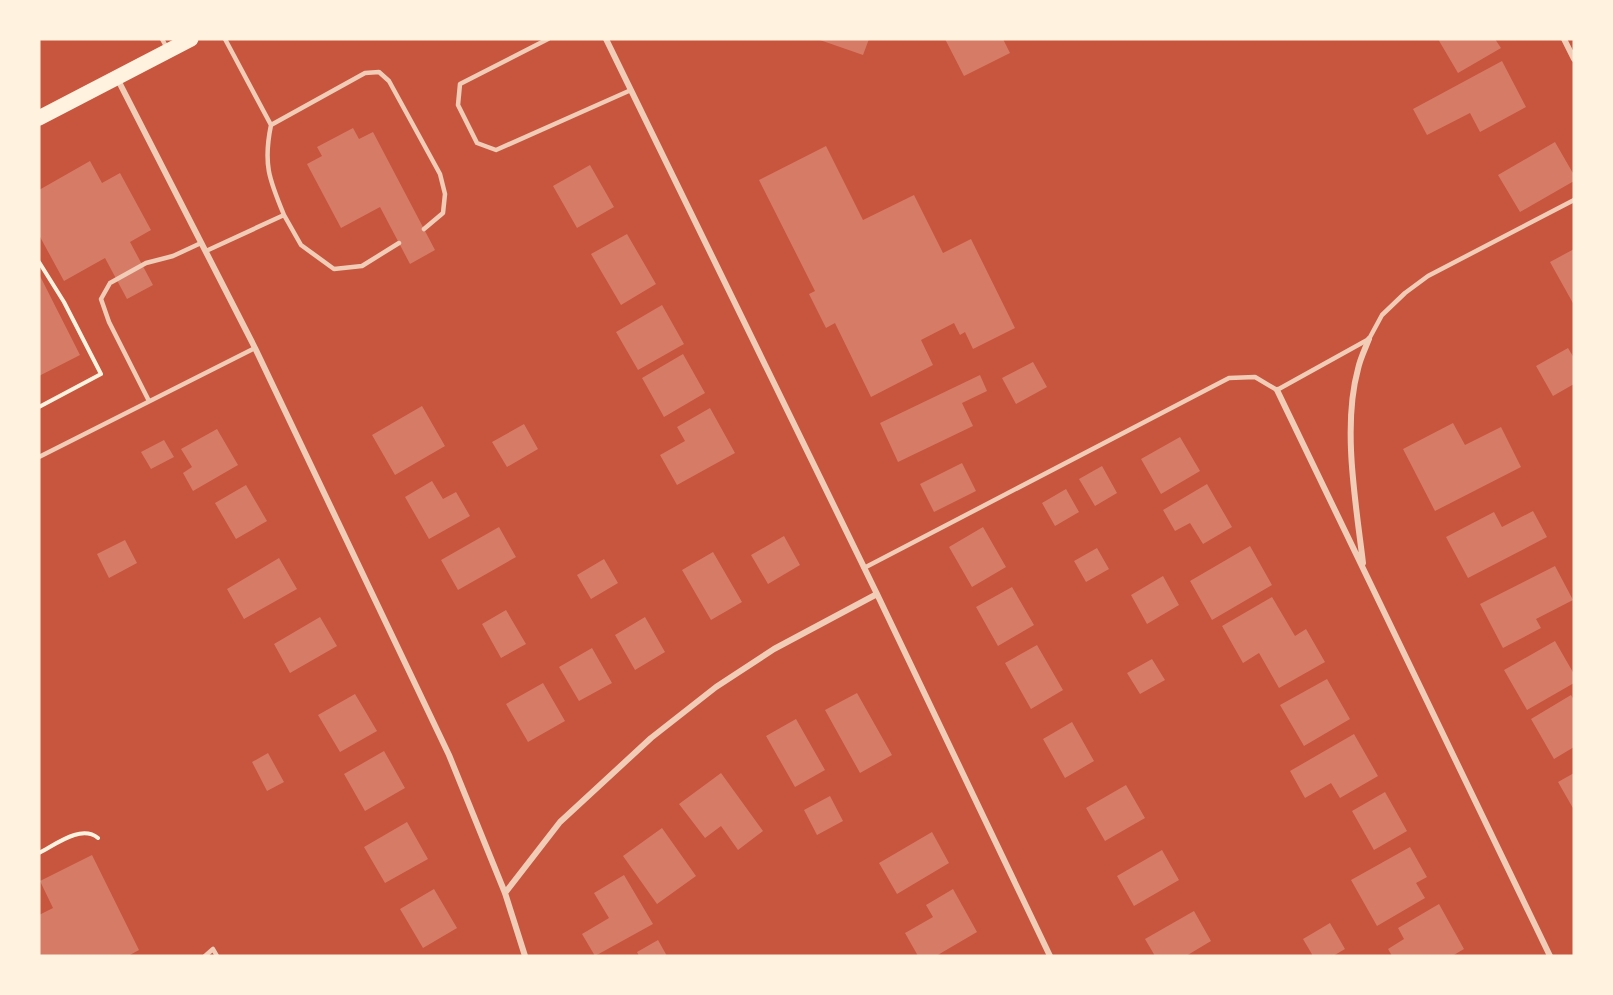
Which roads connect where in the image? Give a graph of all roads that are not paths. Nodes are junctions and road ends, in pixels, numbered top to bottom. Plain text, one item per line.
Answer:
1 (191, 39) edge
2 (225, 39) edge
3 (548, 39) edge
4 (606, 39) edge
5 (1564, 39) edge
6 (165, 45) edge
7 (1574, 59) edge
8 (116, 77) junction
9 (631, 90) junction
10 (39, 118) edge
11 (271, 125) junction
12 (1574, 200) edge
13 (284, 215) junction
14 (424, 229) dead end
15 (201, 243) junction
16 (399, 243) dead end
17 (206, 251) junction
18 (1369, 339) junction
19 (255, 348) junction
20 (1277, 390) junction
21 (148, 401) junction
22 (39, 457) edge
23 (864, 568) junction
24 (1364, 569) junction
25 (877, 594) junction
26 (505, 892) junction
27 (205, 956) edge
28 (217, 956) edge
29 (525, 956) edge
30 (1050, 956) edge
31 (1550, 956) edge

1 - 6 main road
2 - 11 lane
3 - 9 lane
4 - 9 street
5 - 7 street
6 - 8 main road
8 - 10 main road
8 - 15 street
9 - 23 street
11 - 13 lane
11 - 14 lane
12 - 18 lane
13 - 16 lane
13 - 17 lane
15 - 17 street
15 - 21 lane
17 - 19 street
18 - 20 lane
18 - 24 street
19 - 21 lane
19 - 26 street
20 - 23 lane
20 - 24 street
21 - 22 lane
23 - 25 street
24 - 31 street
25 - 26 street
25 - 30 street
26 - 29 street
27 - 28 lane

